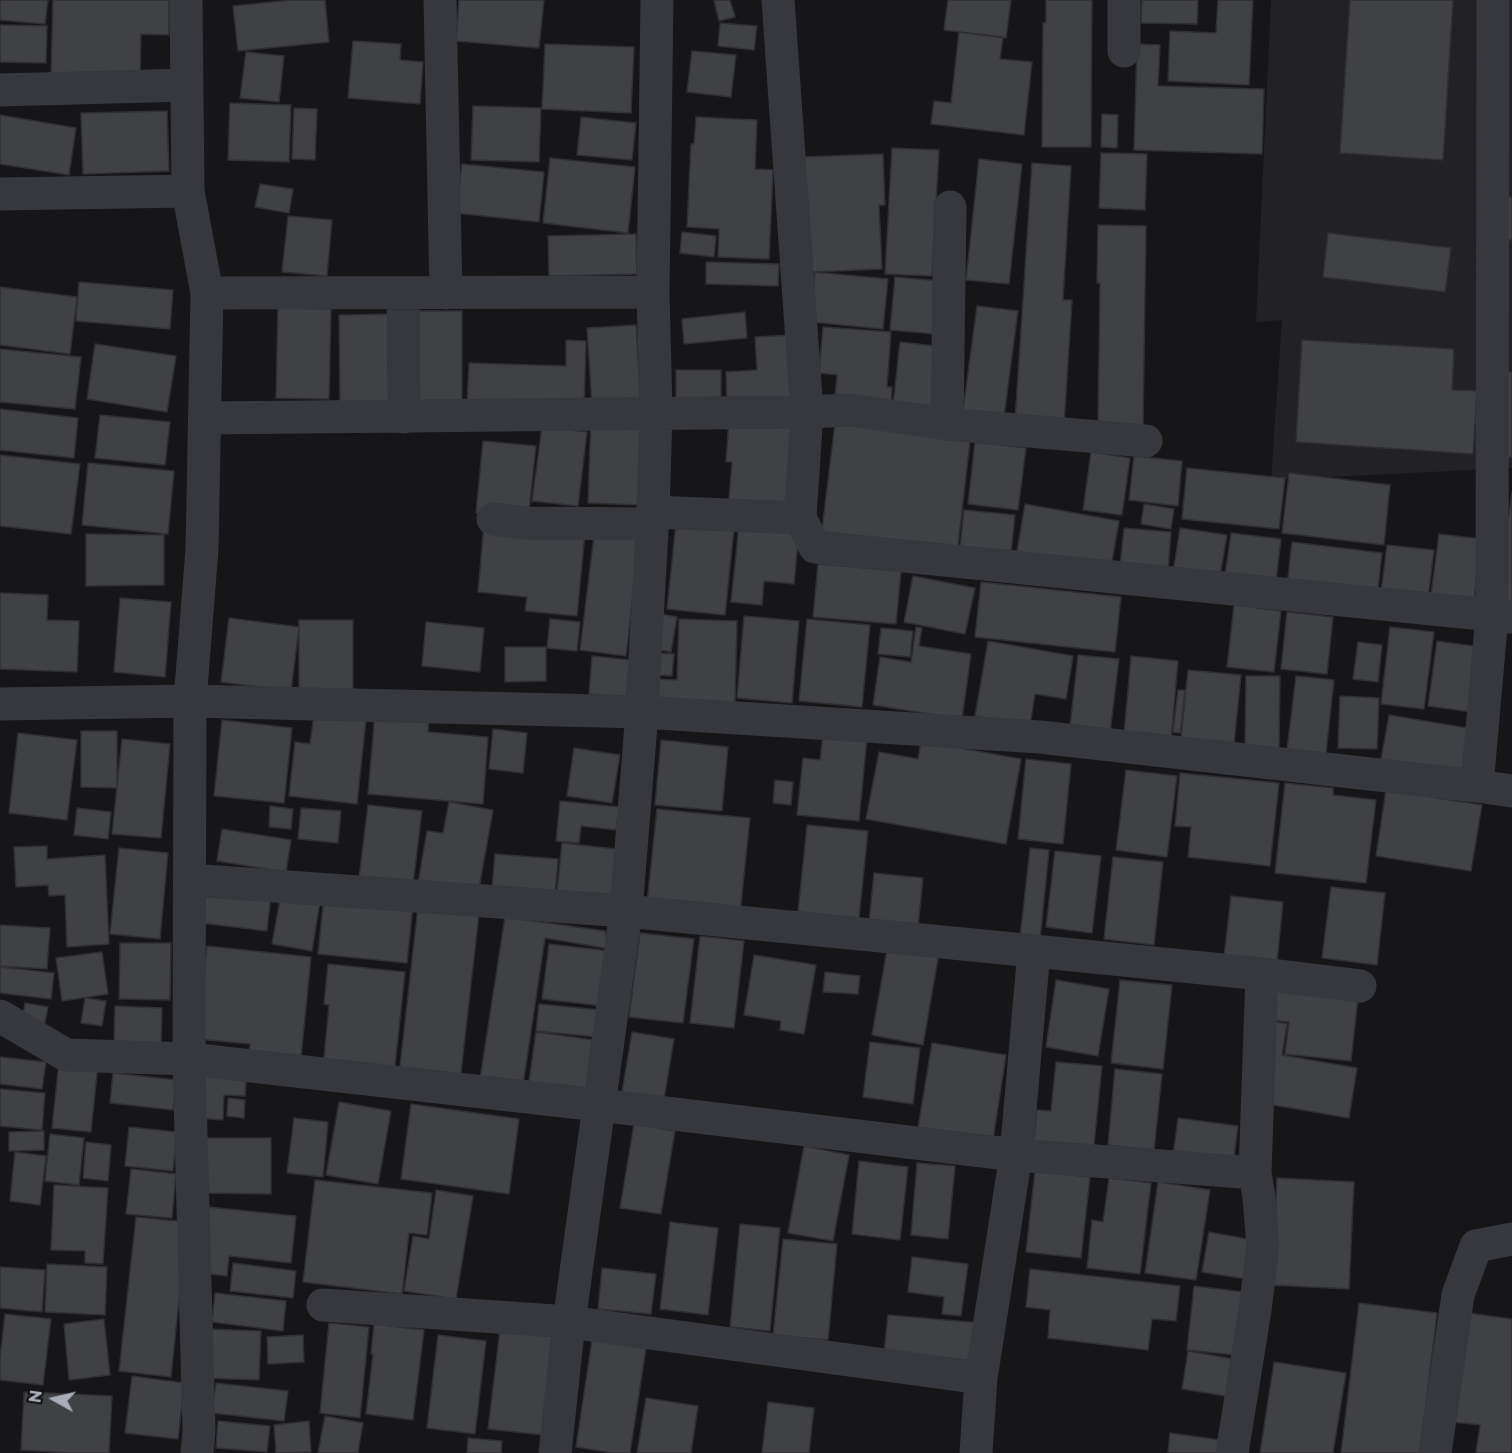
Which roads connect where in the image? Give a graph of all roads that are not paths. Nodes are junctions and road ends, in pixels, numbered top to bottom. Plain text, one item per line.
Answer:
1 (186, 0) edge
2 (440, 0) edge
3 (657, 0) edge
4 (778, 0) edge
5 (1124, 0) edge
6 (1492, 0) edge
7 (1124, 51) dead end
8 (187, 85) junction
9 (0, 90) edge
10 (188, 191) junction
11 (0, 194) edge
12 (950, 207) dead end
13 (653, 292) junction
14 (207, 293) junction
15 (403, 293) junction
16 (446, 293) junction
17 (807, 412) junction
18 (656, 413) junction
19 (404, 417) junction
20 (205, 418) junction
21 (947, 424) junction
22 (1146, 441) dead end
23 (653, 518) junction
24 (800, 518) junction
25 (493, 519) dead end
26 (1502, 616) edge
27 (190, 701) junction
28 (0, 704) edge
29 (642, 712) junction
30 (1477, 786) junction
31 (1512, 791) edge
32 (190, 880) junction
33 (626, 911) junction
34 (1034, 951) junction
35 (1262, 974) junction
36 (1360, 986) dead end
37 (0, 1016) edge
38 (189, 1059) junction
39 (599, 1105) junction
40 (1016, 1155) junction
41 (1255, 1173) junction
42 (1512, 1239) edge
43 (323, 1305) dead end
44 (570, 1322) junction
45 (981, 1378) junction
46 (197, 1453) edge
47 (555, 1453) edge
48 (976, 1453) edge
49 (1232, 1453) edge
50 (1434, 1453) edge

1 - 8 street
2 - 16 street
3 - 13 street
4 - 17 street
5 - 7 street
6 - 26 street
8 - 9 street
8 - 10 street
10 - 11 street
10 - 14 street
12 - 21 street
13 - 16 street
13 - 18 street
14 - 15 street
14 - 20 street
15 - 16 street
15 - 19 street
17 - 18 street
17 - 21 street
17 - 24 street
18 - 19 street
18 - 23 street
19 - 20 street
20 - 27 street
21 - 22 street
23 - 24 street
23 - 25 street
23 - 29 street
24 - 26 street
26 - 30 street
27 - 28 street
27 - 29 street
27 - 32 street
29 - 30 street
29 - 33 street
30 - 31 street
32 - 33 street
32 - 38 street
33 - 34 street
33 - 39 street
34 - 35 street
34 - 40 street
35 - 36 street
35 - 41 street
37 - 38 street
38 - 39 street
38 - 46 street
39 - 40 street
39 - 44 street
40 - 41 street
40 - 45 street
41 - 49 street
42 - 50 street
43 - 44 street
44 - 45 street
44 - 47 street
45 - 48 street

